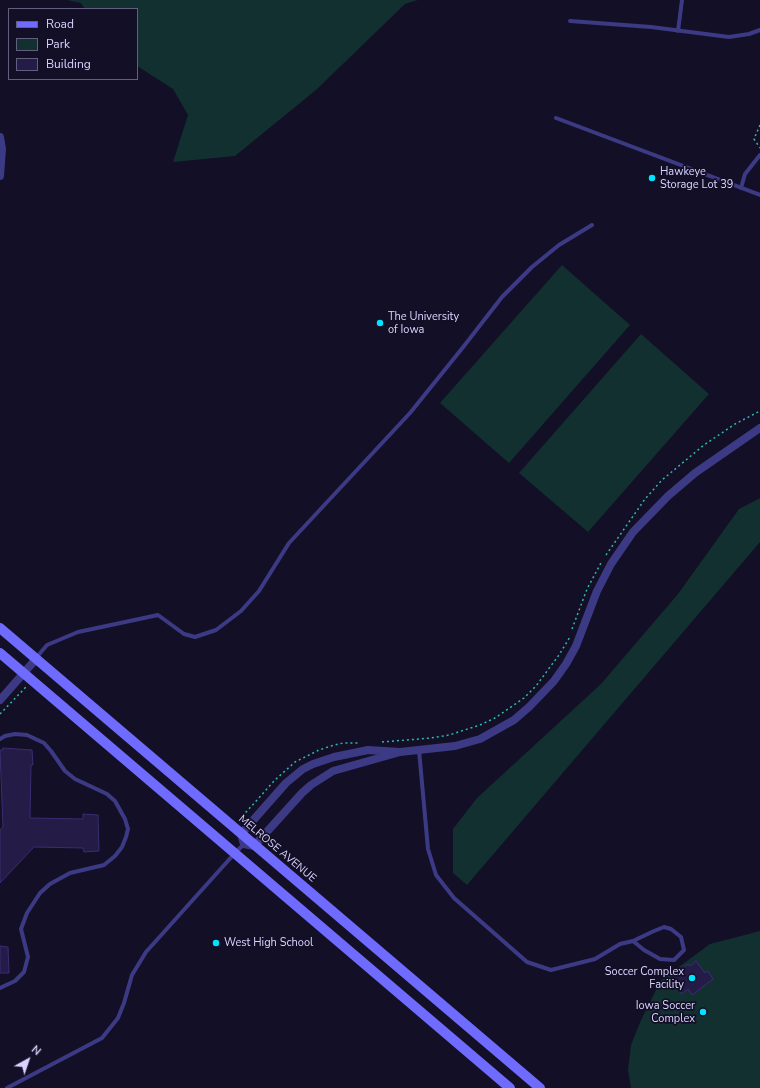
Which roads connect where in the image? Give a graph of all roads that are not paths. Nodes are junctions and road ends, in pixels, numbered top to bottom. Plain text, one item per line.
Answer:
1 (682, 0) edge
2 (570, 21) dead end
3 (678, 30) junction
4 (760, 30) edge
5 (556, 118) dead end
6 (0, 138) edge
7 (760, 155) edge
8 (0, 176) edge
9 (740, 188) junction
10 (760, 195) edge
11 (592, 225) dead end
12 (760, 428) edge
13 (0, 628) edge
14 (0, 653) edge
15 (36, 658) junction
16 (23, 673) junction
17 (0, 700) edge
18 (0, 739) edge
19 (419, 750) junction
20 (400, 752) junction
21 (247, 841) junction
22 (235, 853) junction
23 (633, 942) junction
24 (0, 988) edge
25 (7, 1088) edge
26 (510, 1088) edge
27 (540, 1088) edge

1 - 3 lane
2 - 3 lane
3 - 4 lane
5 - 9 lane
6 - 8 street
7 - 9 lane
9 - 10 lane
11 - 15 lane
12 - 19 street
13 - 15 main road, MELROSE AVENUE
14 - 16 main road
15 - 16 street
15 - 21 main road, MELROSE AVENUE
16 - 17 street
16 - 22 main road
18 - 24 lane
19 - 20 street
19 - 23 lane
20 - 21 street
20 - 21 street
21 - 22 lane
21 - 27 main road, MELROSE AVENUE
22 - 25 lane
22 - 26 main road
23 - 23 lane

